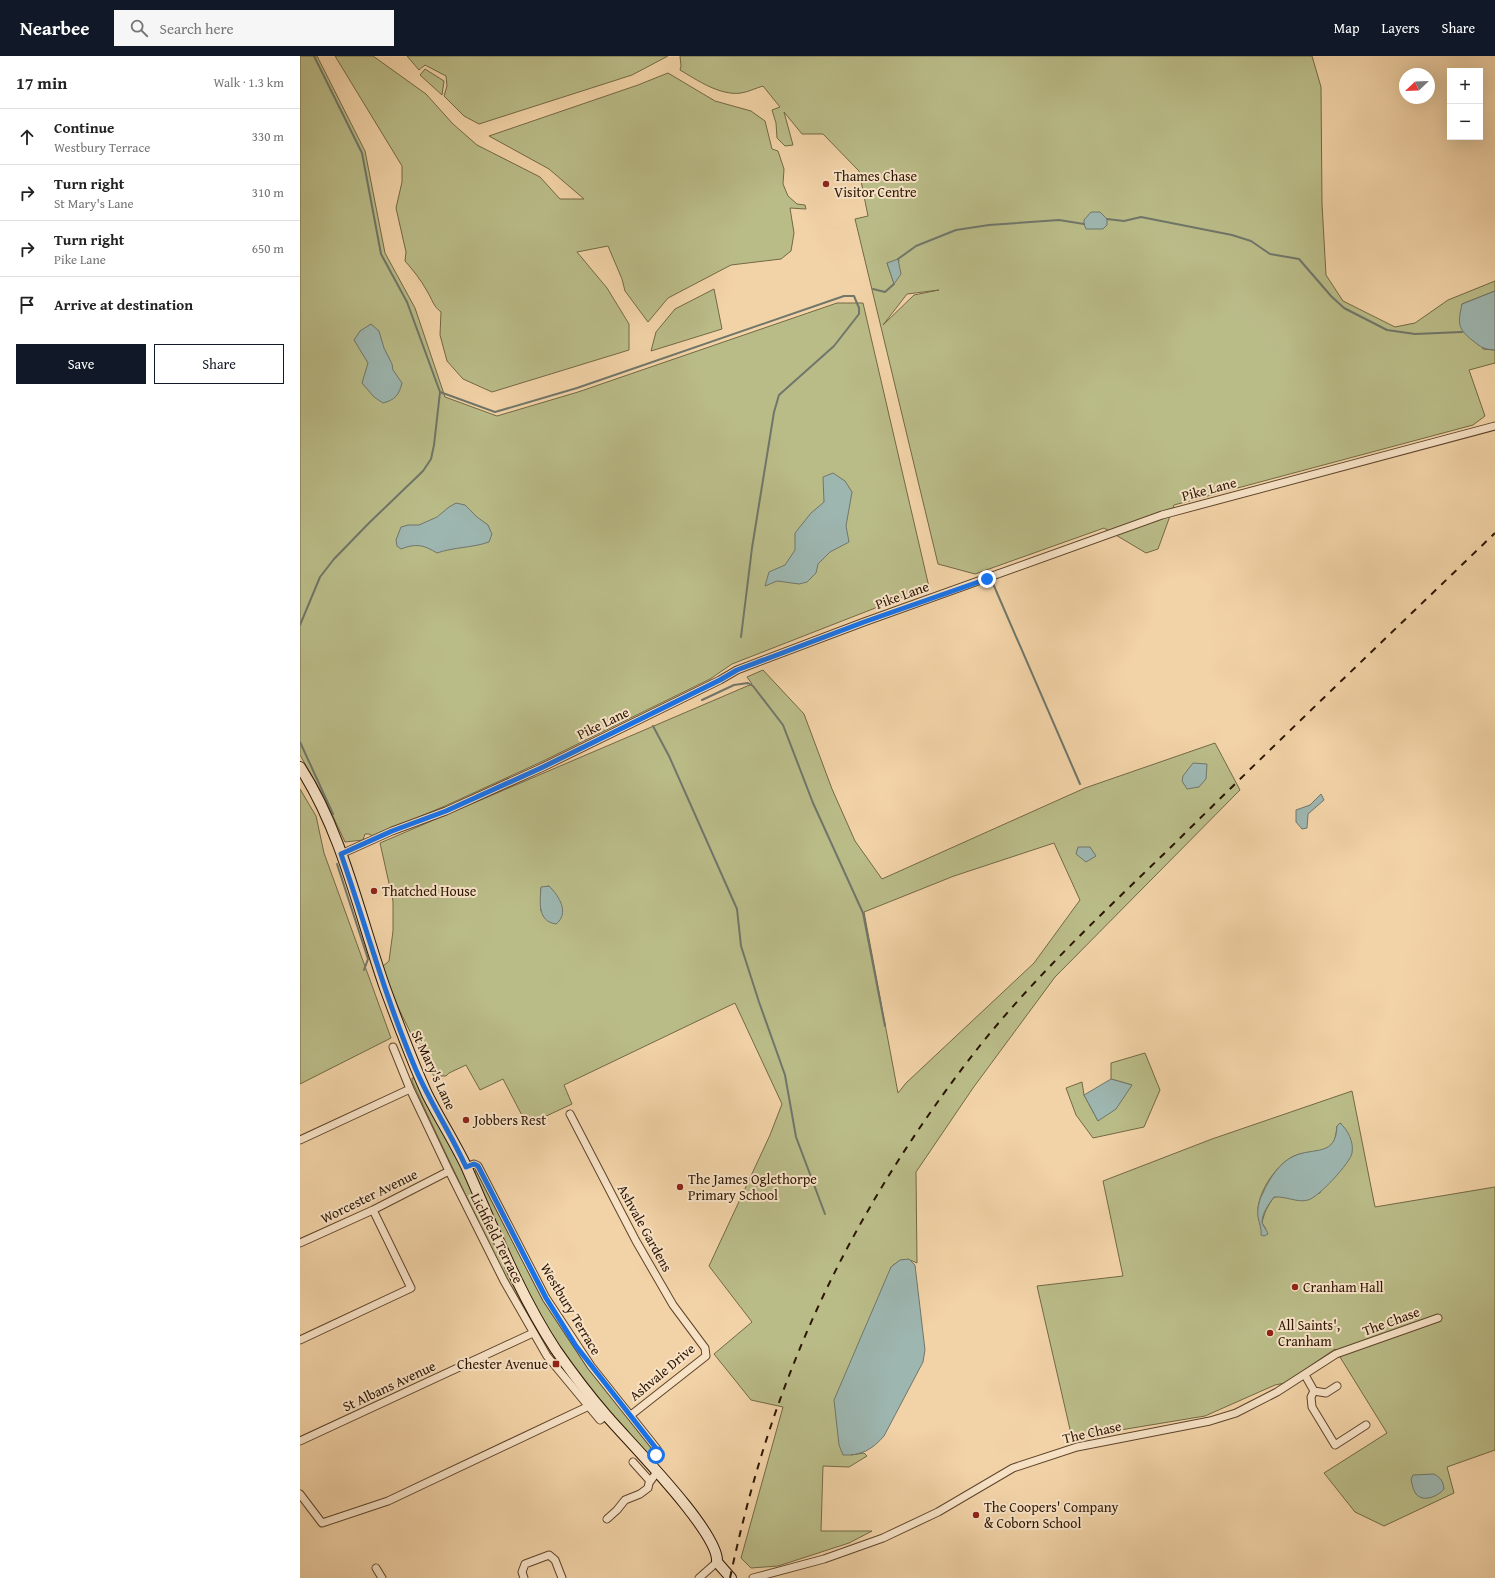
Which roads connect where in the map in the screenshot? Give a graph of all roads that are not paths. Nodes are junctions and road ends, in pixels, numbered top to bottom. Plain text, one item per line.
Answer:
1 (1495, 426) edge
2 (300, 767) edge
3 (341, 854) junction
4 (393, 1047) dead end
5 (417, 1071) junction
6 (405, 1077) junction
7 (410, 1089) junction
8 (570, 1114) dead end
9 (300, 1140) edge
10 (466, 1167) junction
11 (450, 1171) junction
12 (373, 1210) junction
13 (300, 1243) edge
14 (1438, 1318) dead end
15 (533, 1333) junction
16 (300, 1340) edge
17 (705, 1348) joint
18 (1305, 1375) junction
19 (1337, 1386) dead end
20 (1314, 1391) junction
21 (589, 1406) junction
22 (606, 1415) junction
23 (631, 1415) junction
24 (1366, 1425) dead end
25 (300, 1441) edge
26 (634, 1462) dead end
27 (648, 1462) junction
28 (656, 1472) junction
29 (650, 1481) junction
30 (300, 1494) edge
31 (607, 1519) dead end
32 (717, 1562) junction
33 (376, 1568) dead end
34 (382, 1578) edge
35 (524, 1578) edge
36 (562, 1578) edge
37 (699, 1578) edge
38 (731, 1578) edge
39 (753, 1578) edge

1 - 3 street, Pike Lane
2 - 3 main road, St Mary's Lane
3 - 5 main road, St Mary's Lane
4 - 6 street, Lichfield Terrace
5 - 6 street
5 - 10 main road, St Mary's Lane
6 - 7 street, Lichfield Terrace
7 - 9 street
7 - 11 street, Lichfield Terrace
8 - 17 street, Ashvale Gardens
10 - 22 main road, St Mary's Lane
10 - 23 street, Westbury Terrace
11 - 12 street, Worcester Avenue
11 - 15 street, Lichfield Terrace
12 - 13 street, Worcester Avenue
12 - 16 street
14 - 18 street, The Chase
15 - 21 street, Lichfield Terrace
15 - 25 street, St Albans Avenue
17 - 23 street, Ashvale Drive
18 - 20 street
18 - 39 street, The Chase
19 - 20 street
20 - 24 street
21 - 22 street, Lichfield Terrace
21 - 30 street
22 - 27 main road, St Mary's Lane
23 - 27 street, Westbury Terrace
26 - 29 street
27 - 28 main road, St Mary's Lane
28 - 29 street
28 - 32 main road, St Mary's Lane
29 - 31 street
32 - 37 street
32 - 38 main road, St Mary's Lane
33 - 34 street
35 - 36 street

